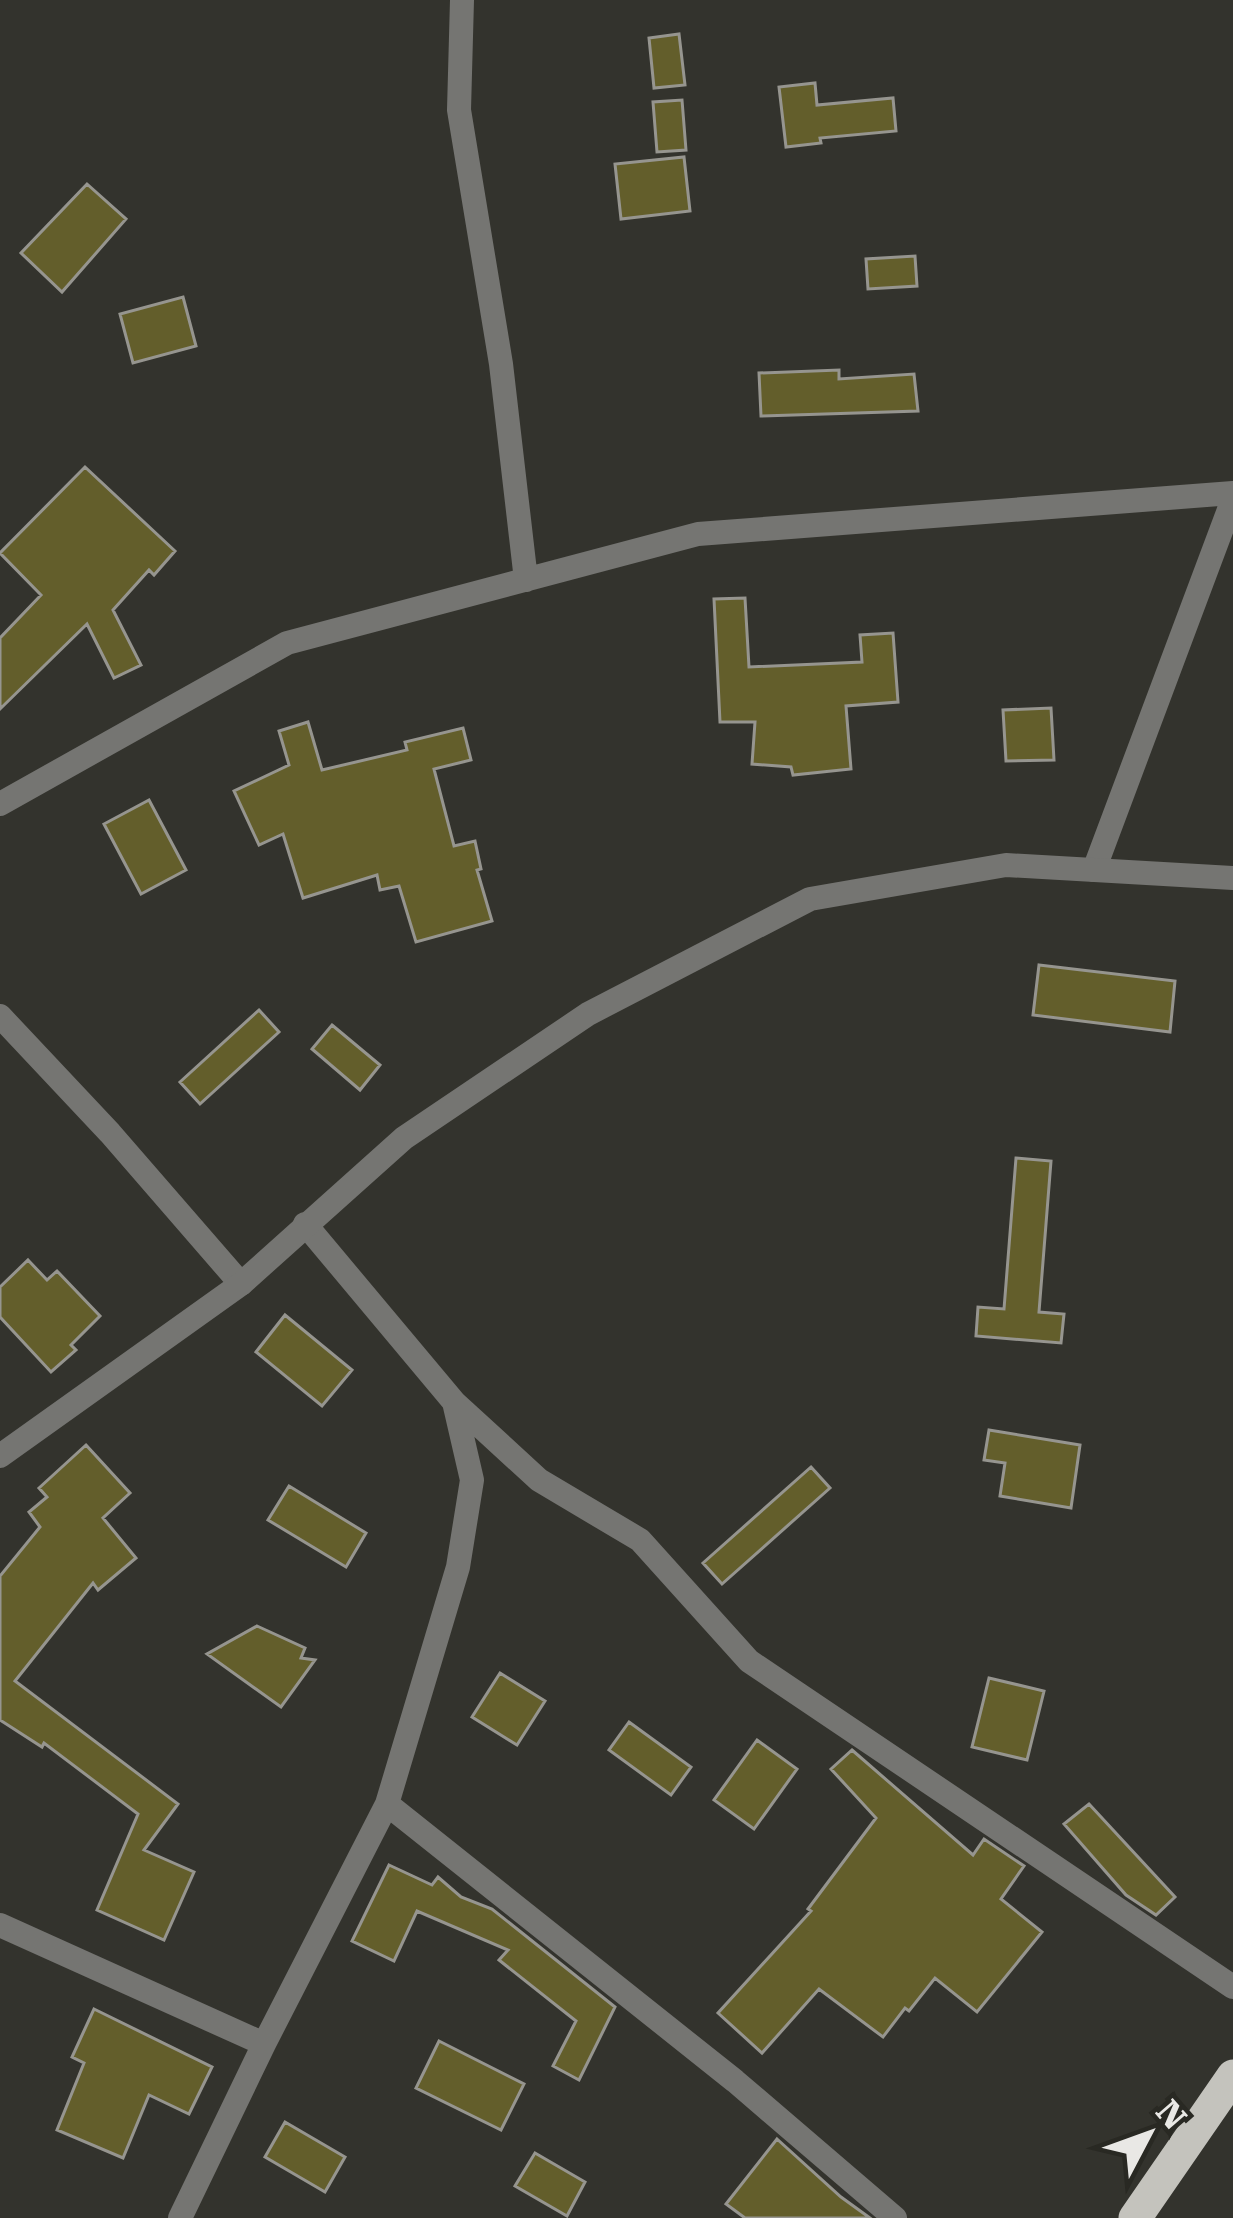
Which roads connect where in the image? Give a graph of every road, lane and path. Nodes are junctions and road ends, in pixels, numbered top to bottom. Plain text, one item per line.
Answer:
1 (462, 0) edge
2 (1233, 496) edge
3 (526, 580) junction
4 (0, 804) edge
5 (1094, 870) junction
6 (1233, 878) edge
7 (0, 1016) edge
8 (305, 1224) junction
9 (241, 1284) junction
10 (454, 1402) junction
11 (0, 1456) edge
12 (387, 1804) junction
13 (0, 1924) edge
14 (1233, 1988) edge
15 (263, 2044) junction
16 (1233, 2076) edge
17 (180, 2218) edge
18 (895, 2218) edge
19 (1136, 2218) edge

1 - 3 street
2 - 3 street
2 - 5 street
3 - 4 street
5 - 6 street
5 - 8 street
7 - 9 street
8 - 9 street
8 - 10 street
9 - 11 street
10 - 12 street
10 - 14 street
12 - 15 street
12 - 18 street
13 - 15 street
15 - 17 street
16 - 19 highway

